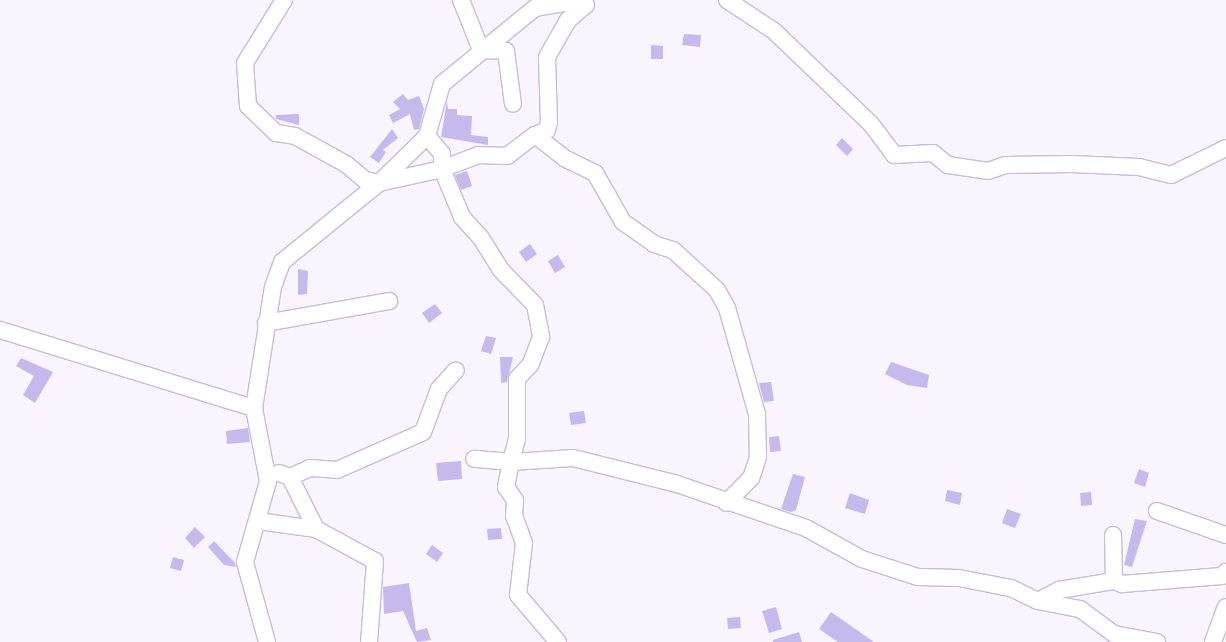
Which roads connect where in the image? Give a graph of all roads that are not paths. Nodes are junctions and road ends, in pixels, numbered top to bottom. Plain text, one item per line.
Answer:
1 (284, 0) edge
2 (461, 0) edge
3 (577, 0) edge
4 (727, 0) edge
5 (538, 4) edge
6 (481, 50) junction
7 (512, 104) dead end
8 (535, 135) junction
9 (427, 136) junction
10 (1226, 148) edge
11 (442, 169) junction
12 (379, 183) junction
13 (389, 301) dead end
14 (266, 323) junction
15 (0, 330) edge
16 (456, 370) dead end
17 (254, 408) junction
18 (474, 460) dead end
19 (511, 462) junction
20 (266, 470) junction
21 (290, 477) junction
22 (726, 503) junction
23 (1157, 511) dead end
24 (258, 521) junction
25 (316, 529) junction
26 (1113, 535) dead end
27 (1226, 535) edge
28 (1225, 576) edge
29 (1114, 580) junction
30 (1038, 601) junction
31 (1226, 607) edge
32 (267, 642) edge
33 (369, 642) edge
34 (558, 642) edge
35 (1158, 642) edge
36 (1214, 642) edge

1 - 12 street
2 - 6 street
3 - 5 street
3 - 8 street
4 - 10 street
5 - 6 street
6 - 7 street
6 - 9 street
8 - 11 street
8 - 22 street
9 - 11 street
9 - 12 street
11 - 12 street
11 - 19 street
12 - 14 street
13 - 14 street
14 - 17 street
15 - 17 street
16 - 21 street
17 - 20 street
18 - 19 street
19 - 22 street
19 - 34 street
20 - 21 street
20 - 24 street
21 - 25 street
22 - 30 street
23 - 27 street
24 - 25 street
24 - 32 street
25 - 33 street
26 - 29 street
28 - 29 street
29 - 30 street
30 - 35 street
31 - 36 street

